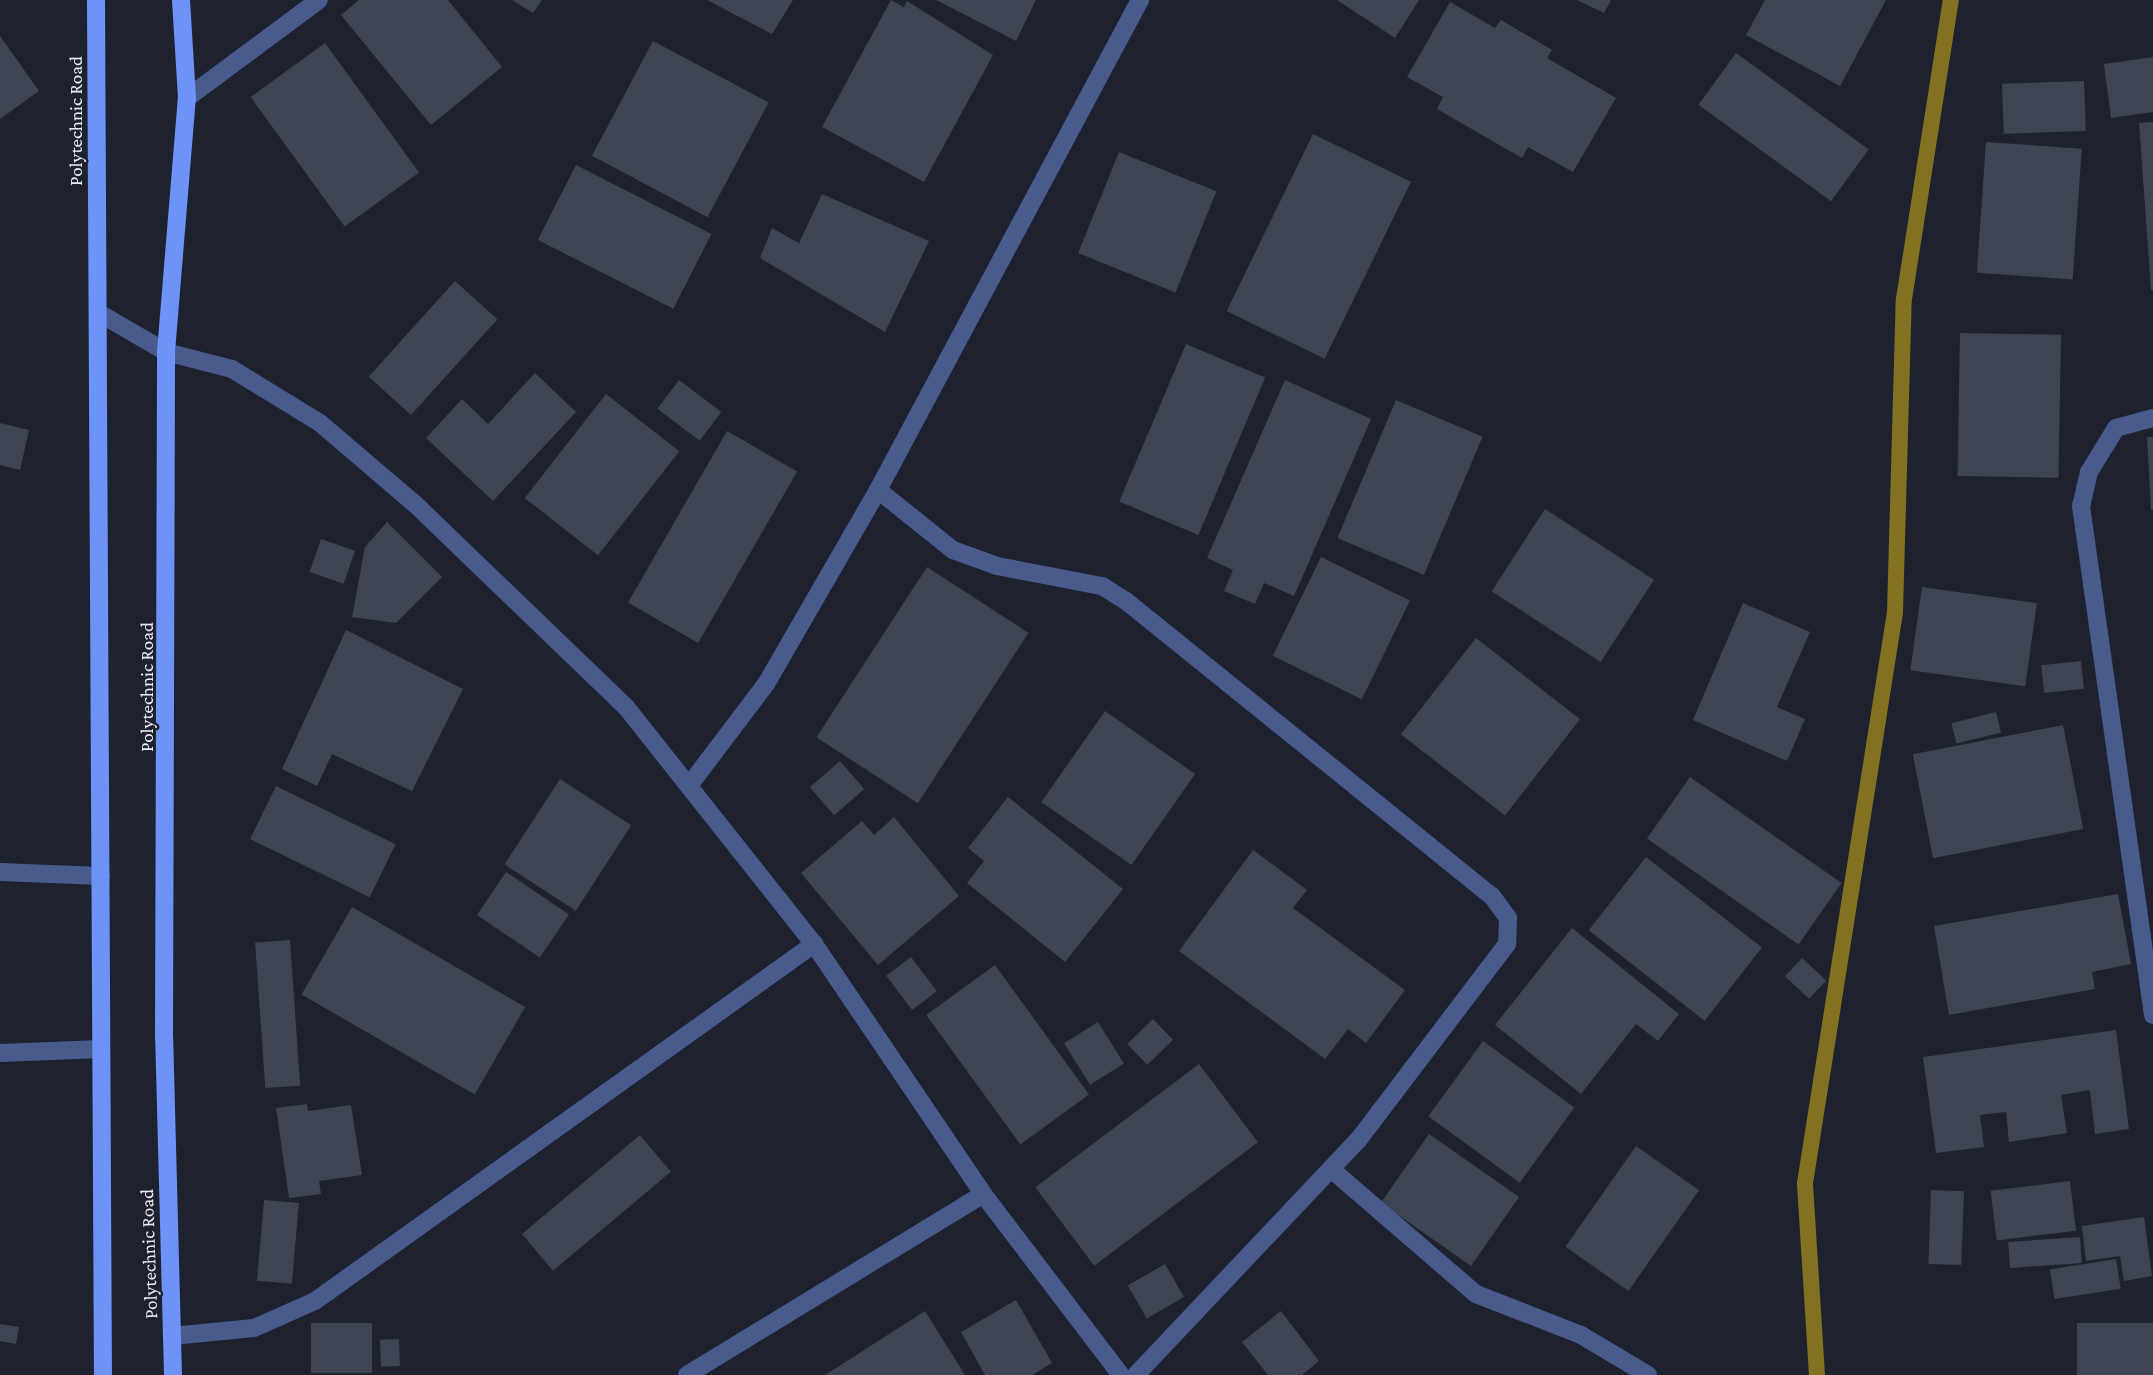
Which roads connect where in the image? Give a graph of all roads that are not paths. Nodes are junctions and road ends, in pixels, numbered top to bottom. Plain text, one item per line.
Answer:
1 (96, 0) edge
2 (181, 0) edge
3 (319, 0) edge
4 (1140, 0) edge
5 (187, 98) junction
6 (99, 313) junction
7 (166, 352) junction
8 (2153, 418) edge
9 (878, 490) junction
10 (691, 783) junction
11 (0, 872) edge
12 (101, 876) junction
13 (814, 944) junction
14 (2153, 1015) edge
15 (100, 1049) junction
16 (0, 1053) edge
17 (1331, 1169) junction
18 (983, 1194) junction
19 (172, 1336) junction
20 (103, 1375) edge
21 (173, 1375) edge
22 (687, 1375) edge
23 (1121, 1375) edge
24 (1136, 1375) edge
25 (1648, 1375) edge

1 - 6 main road, Polytechnic Road
2 - 5 main road, Polytechnic Road
3 - 5 street
4 - 9 street
5 - 7 main road, Polytechnic Road
6 - 7 street
6 - 12 main road, Polytechnic Road
7 - 10 street
7 - 19 main road, Polytechnic Road
8 - 14 street
9 - 10 street
9 - 17 street
10 - 13 street
11 - 12 street
12 - 15 main road, Polytechnic Road
13 - 18 street
13 - 19 street
15 - 16 street
15 - 20 main road, Polytechnic Road
17 - 24 street
17 - 25 street
18 - 22 street
18 - 23 street
19 - 21 main road, Polytechnic Road

